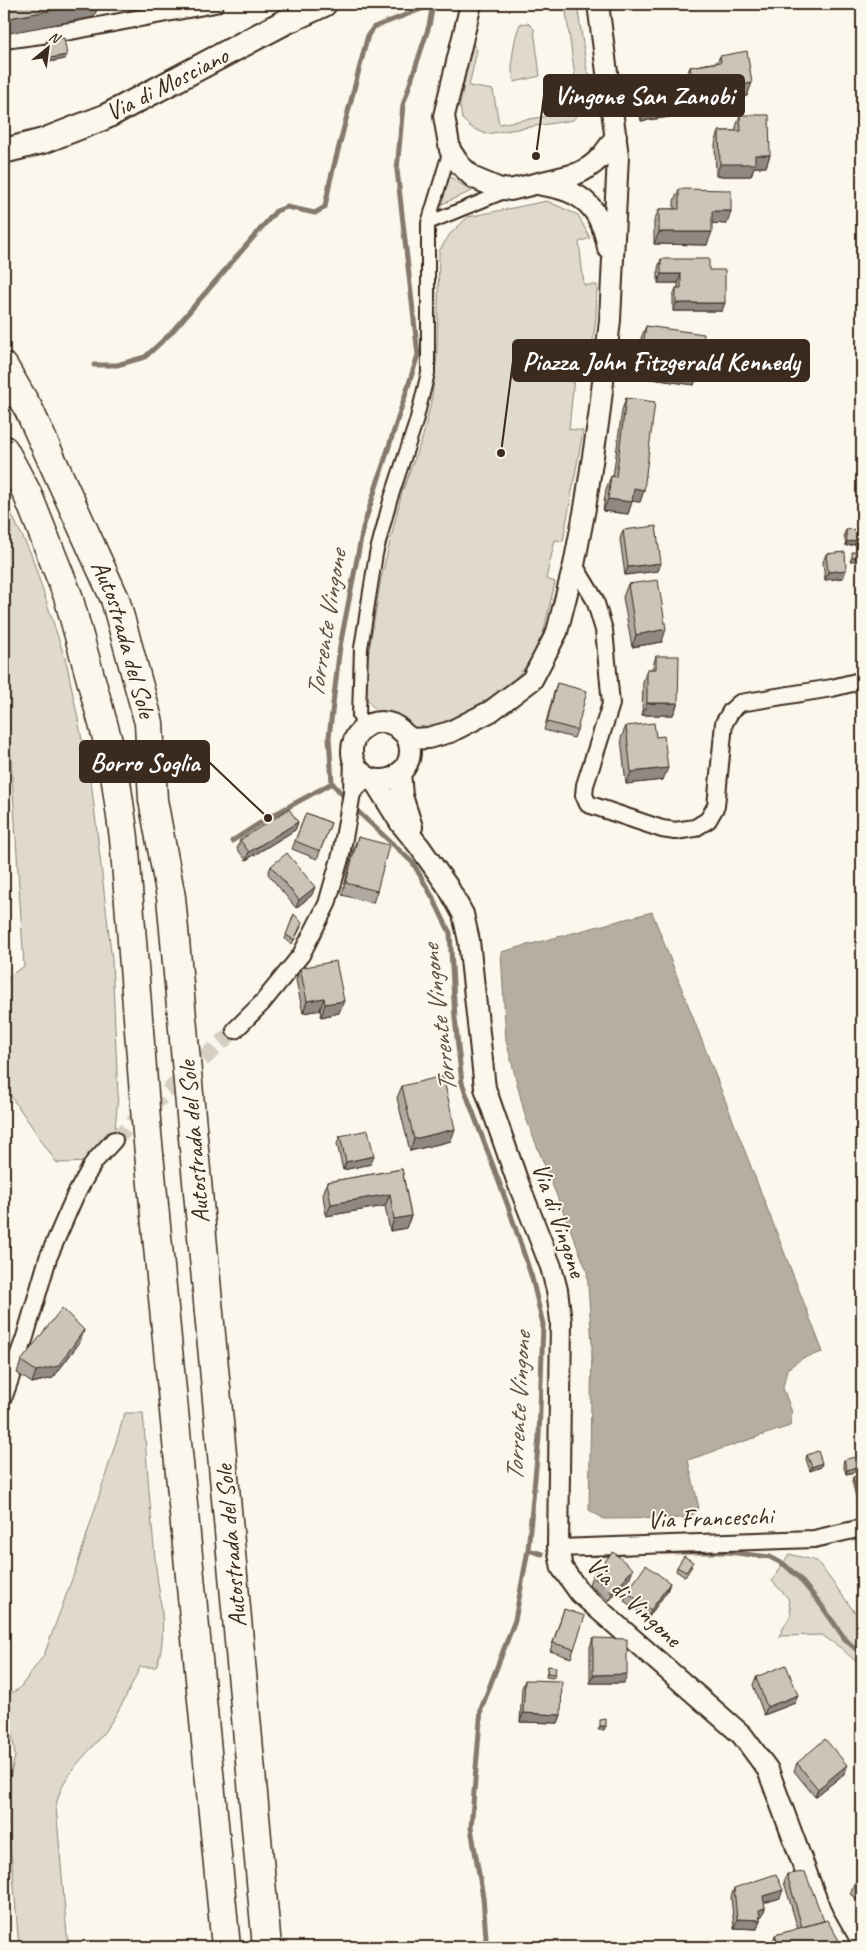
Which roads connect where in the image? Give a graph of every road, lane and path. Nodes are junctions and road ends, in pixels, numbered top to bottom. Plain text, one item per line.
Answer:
1 (215, 4) edge
2 (324, 4) edge
3 (471, 4) edge
4 (598, 4) edge
5 (4, 40) edge
6 (615, 128) junction
7 (4, 150) edge
8 (450, 150) junction
9 (535, 184) junction
10 (510, 190) junction
11 (428, 223) junction
12 (612, 270) junction
13 (4, 367) edge
14 (4, 450) edge
15 (574, 565) junction
16 (860, 681) dead end
17 (364, 728) junction
18 (400, 730) junction
19 (450, 732) junction
20 (353, 756) junction
21 (402, 770) junction
22 (370, 778) junction
23 (352, 793) junction
24 (419, 846) junction
25 (235, 1030) tunnel mouth
26 (114, 1140) tunnel mouth
27 (4, 1396) edge
28 (862, 1528) edge
29 (558, 1548) junction
30 (226, 1947) edge
31 (267, 1947) edge
32 (840, 1947) edge

1 - 5 street
2 - 7 main road, Via di Mosciano
3 - 8 street
4 - 6 street
6 - 9 street
6 - 12 street
8 - 10 street
8 - 11 street
9 - 10 street
9 - 12 street
10 - 11 street
11 - 17 street
12 - 15 street
13 - 31 highway, Autostrada del Sole
14 - 30 highway, Autostrada del Sole
15 - 16 street
15 - 19 street
17 - 18 street
17 - 20 street
18 - 19 street
18 - 21 street
19 - 21 street
20 - 22 street
20 - 23 street
21 - 22 street
21 - 24 street, Via di Vingone
22 - 23 street
22 - 24 street, Via di Vingone
23 - 25 street
24 - 29 street, Via di Vingone
26 - 27 street
28 - 29 street, Via Franceschi
29 - 32 street, Via di Vingone

